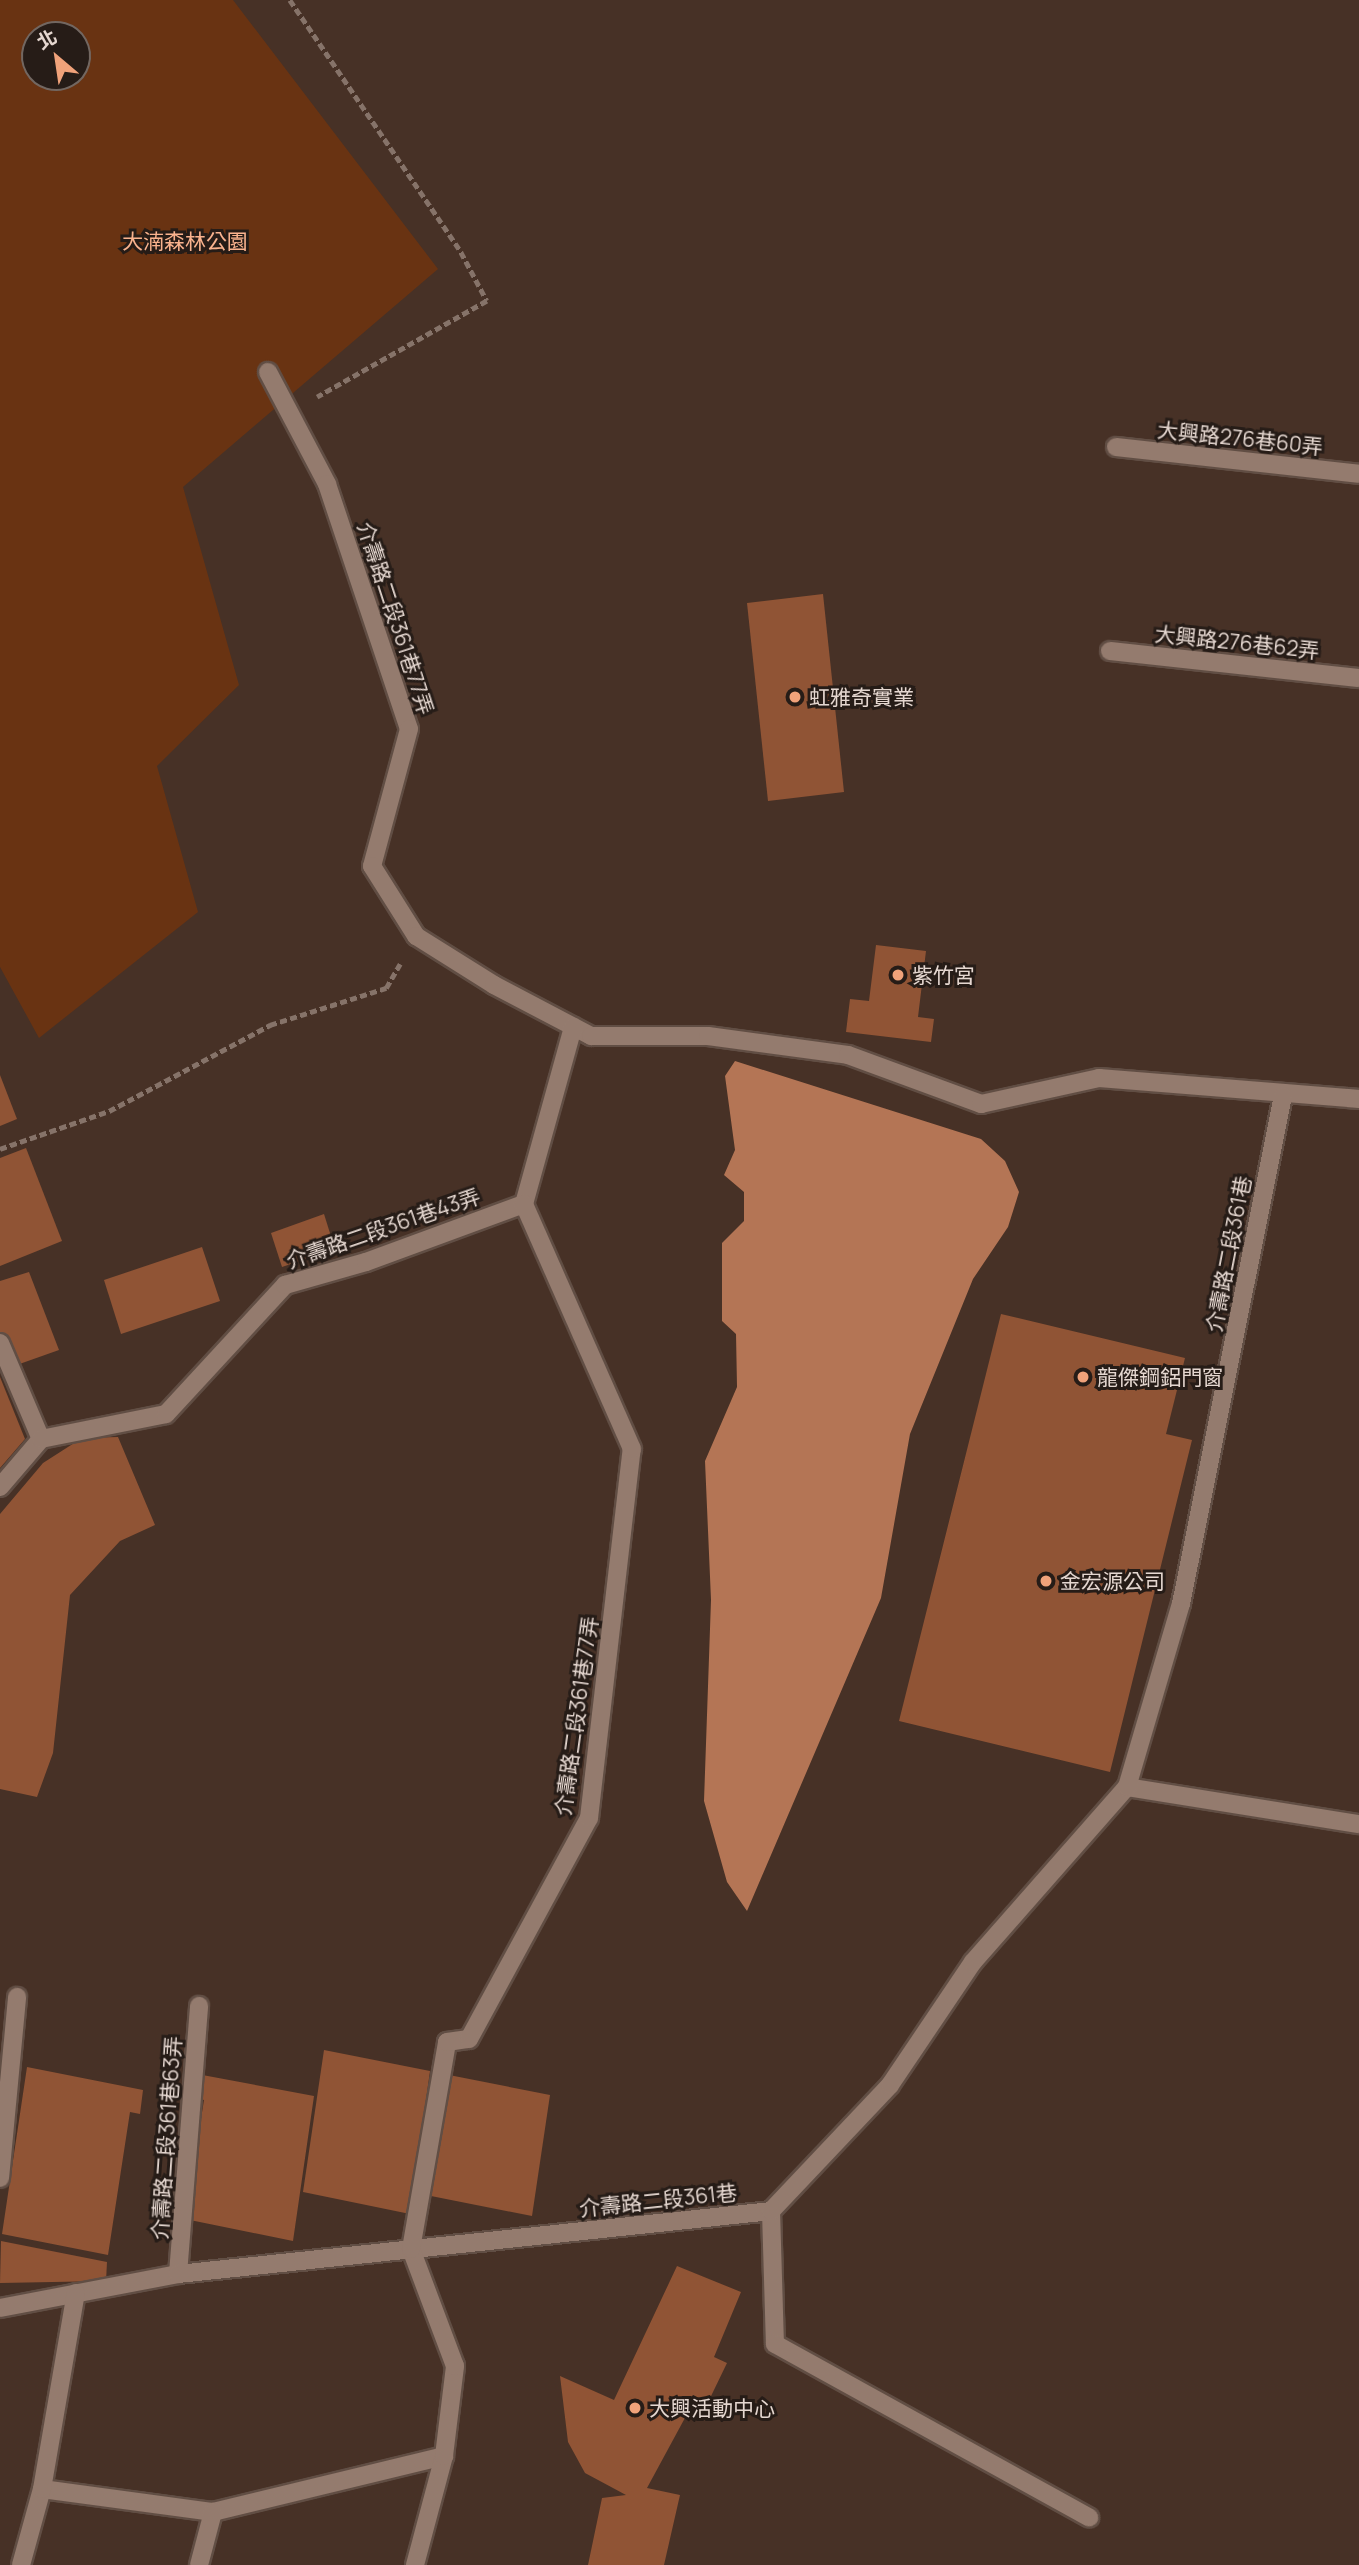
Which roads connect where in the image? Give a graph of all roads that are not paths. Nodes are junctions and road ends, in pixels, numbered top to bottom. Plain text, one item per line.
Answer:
1 (268, 372) dead end
2 (1116, 447) dead end
3 (1359, 474) edge
4 (1110, 651) dead end
5 (1359, 678) edge
6 (573, 1027) junction
7 (1283, 1096) junction
8 (1359, 1099) edge
9 (524, 1204) junction
10 (0, 1343) edge
11 (41, 1439) junction
12 (0, 1487) edge
13 (1128, 1787) junction
14 (1359, 1824) edge
15 (17, 1997) dead end
16 (199, 2006) dead end
17 (0, 2178) edge
18 (771, 2211) junction
19 (411, 2249) junction
20 (178, 2274) junction
21 (76, 2293) junction
22 (0, 2308) edge
23 (444, 2456) junction
24 (42, 2490) junction
25 (213, 2512) junction
26 (1089, 2517) dead end
27 (21, 2565) edge
28 (199, 2565) edge
29 (415, 2565) edge

1 - 6 street, 介壽路二段361巷77弄
2 - 3 street, 大興路276巷60弄
4 - 5 street, 大興路276巷62弄
6 - 7 street, 介壽路二段361巷77弄
6 - 9 street
7 - 8 street, 介壽路二段361巷77弄
7 - 13 street, 介壽路二段361巷
9 - 11 street, 介壽路二段361巷43弄
9 - 19 street, 介壽路二段361巷77弄
10 - 11 street
11 - 12 street
13 - 14 street
13 - 18 street, 介壽路二段361巷
15 - 17 street
16 - 20 street, 介壽路二段361巷63弄
18 - 19 street, 介壽路二段361巷
18 - 26 street
19 - 20 street, 介壽路二段361巷
19 - 23 street
20 - 21 street, 介壽路二段361巷
21 - 22 street, 介壽路二段361巷
21 - 24 street
23 - 25 street
23 - 29 street
24 - 25 street
24 - 27 street
25 - 28 street

